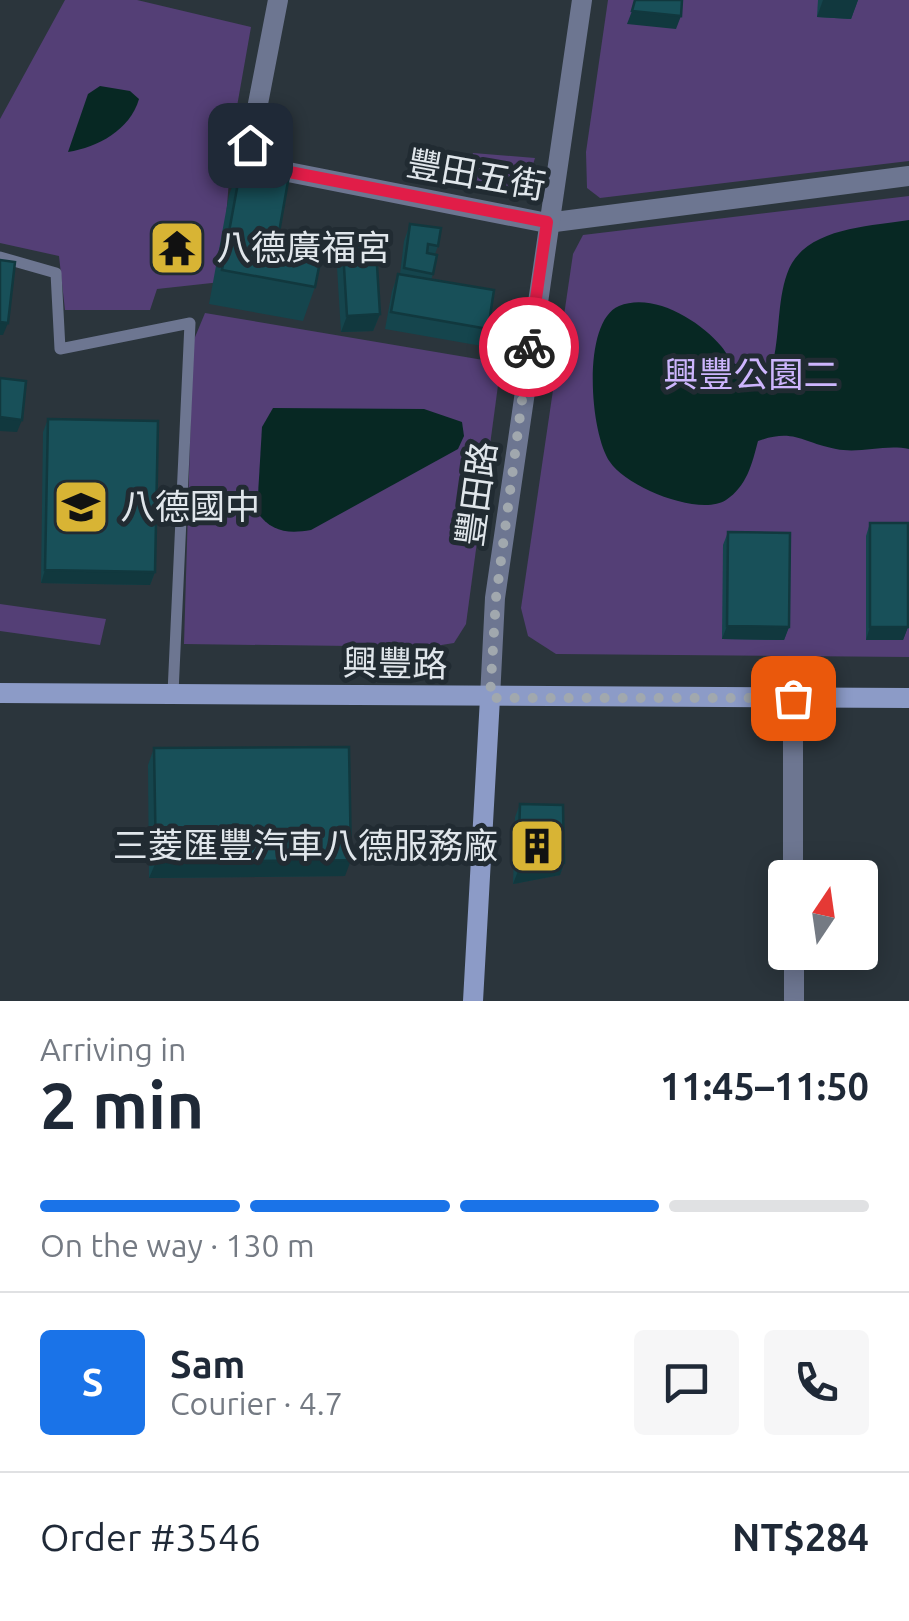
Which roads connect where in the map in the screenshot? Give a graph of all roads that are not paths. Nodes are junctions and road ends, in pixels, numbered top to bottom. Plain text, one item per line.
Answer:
1 (278, 0) edge
2 (582, 0) edge
3 (909, 176) edge
4 (547, 222) junction
5 (0, 257) edge
6 (0, 692) edge
7 (174, 693) junction
8 (490, 698) junction
9 (793, 698) junction
10 (909, 698) edge
11 (794, 860) edge
12 (794, 970) edge
13 (473, 1001) edge
14 (794, 1001) edge

1 - 4 street, 豐田五街
2 - 4 street, 豐田路
3 - 4 street, 豐田五街
4 - 8 street, 豐田路
5 - 7 lane
6 - 7 main road, 興豐路
7 - 8 main road, 興豐路
8 - 9 main road, 興豐路
8 - 13 main road, 豐田路
9 - 10 main road, 興豐路
9 - 11 street
12 - 14 street

